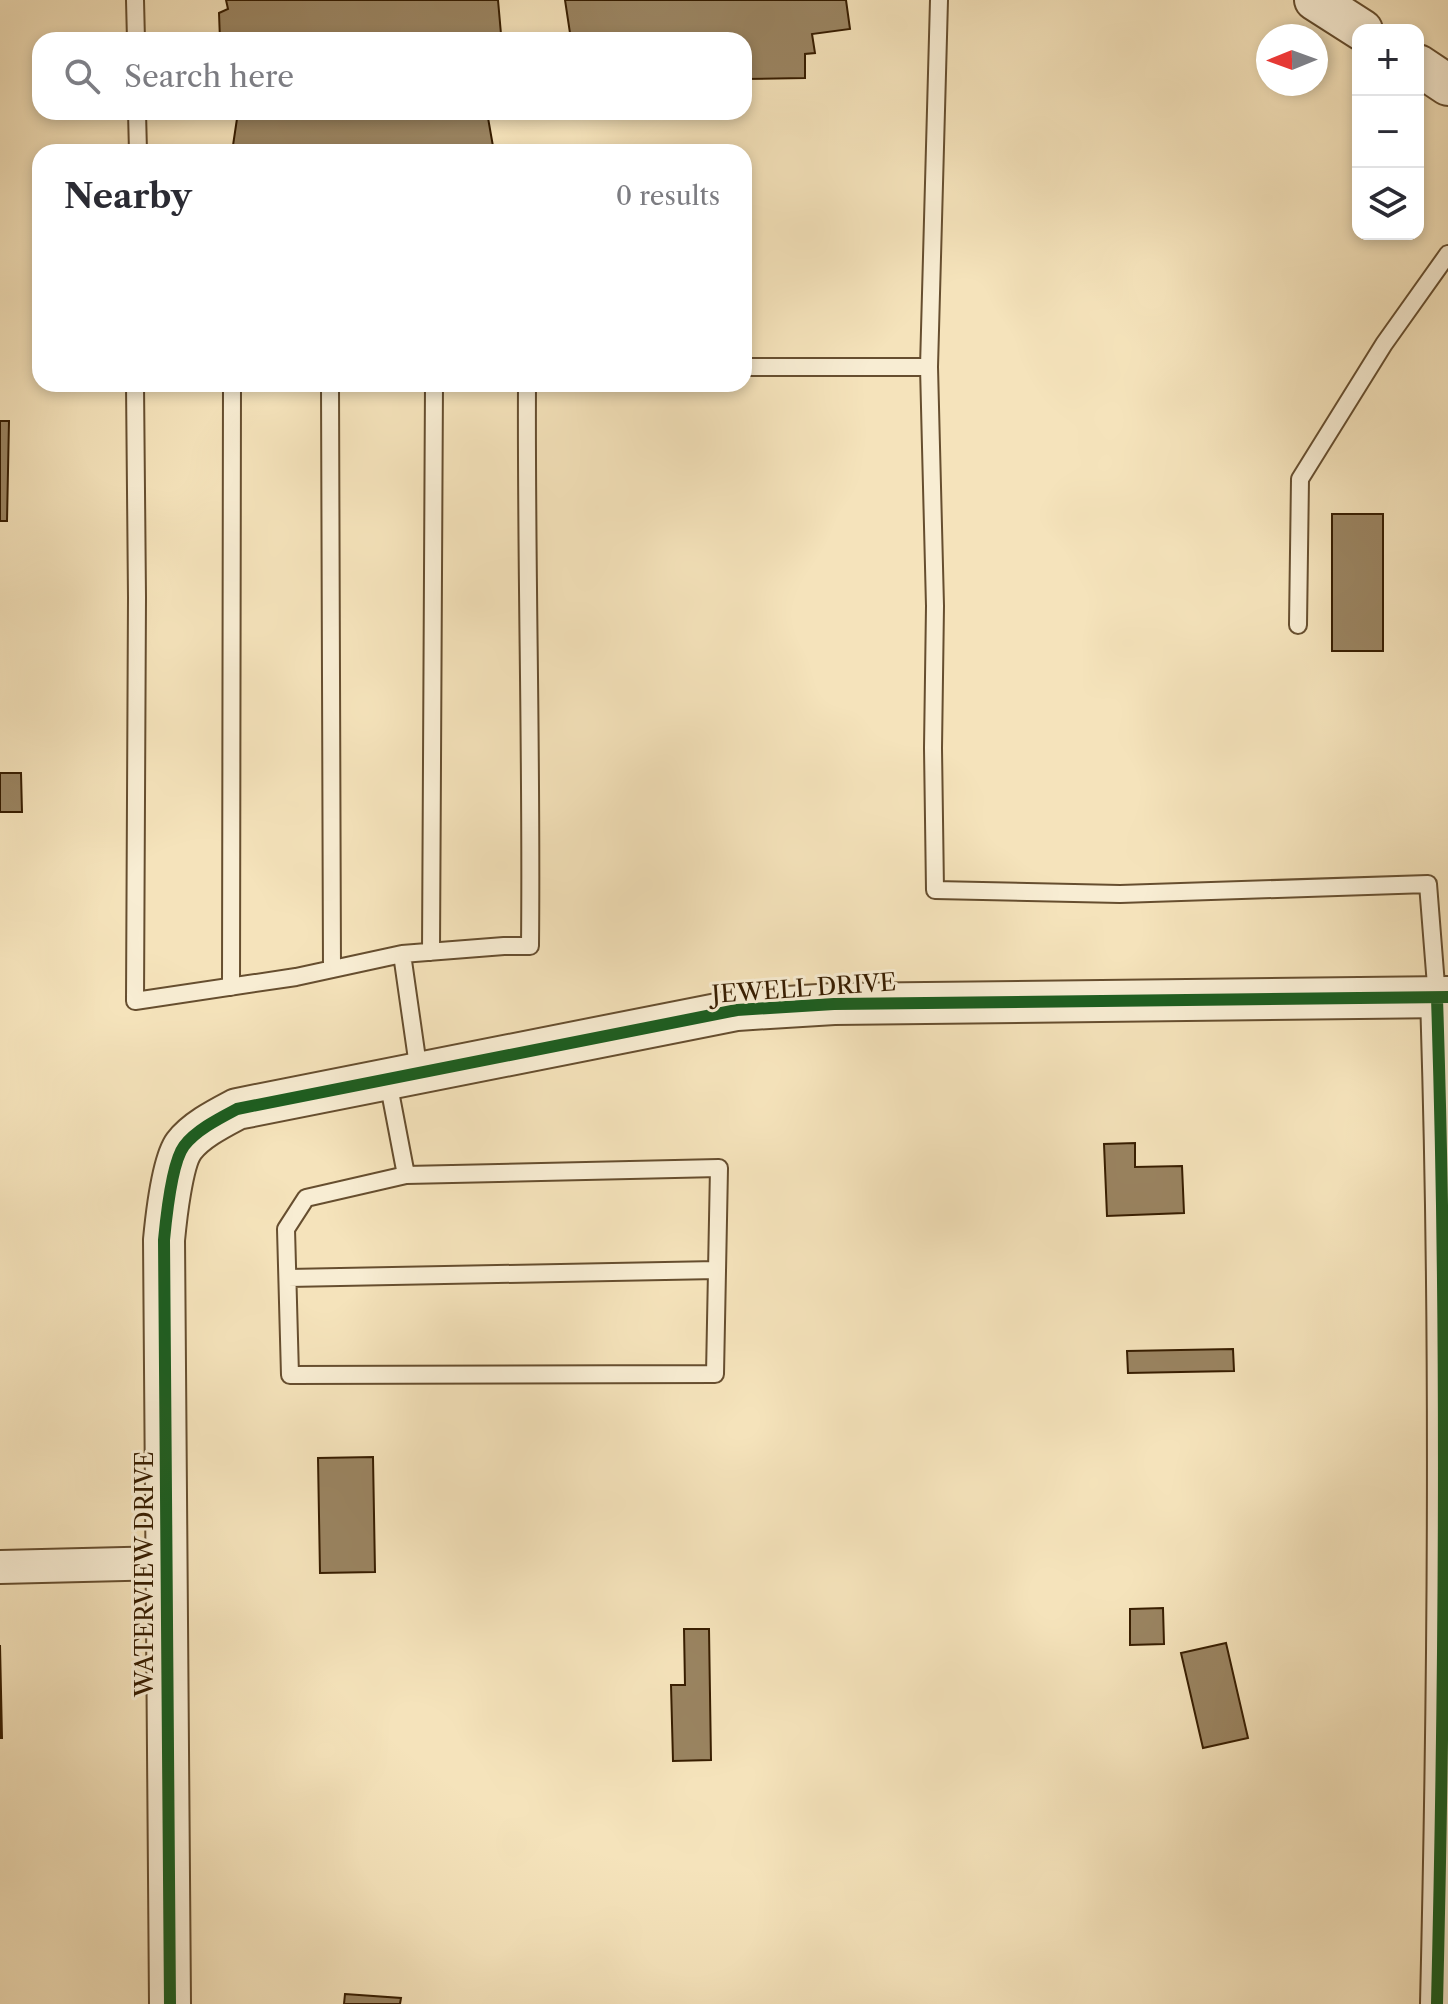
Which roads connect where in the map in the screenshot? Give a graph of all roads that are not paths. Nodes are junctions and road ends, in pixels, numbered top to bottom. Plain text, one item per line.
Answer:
1 (135, 0) edge
2 (939, 0) edge
3 (1315, 0) edge
4 (1353, 24) edge
5 (136, 32) edge
6 (1424, 69) edge
7 (1448, 85) edge
8 (137, 120) edge
9 (138, 144) edge
10 (1448, 254) edge
11 (752, 367) edge
12 (929, 367) junction
13 (135, 392) edge
14 (232, 392) edge
15 (330, 392) edge
16 (434, 392) edge
17 (527, 392) edge
18 (1298, 625) dead end
19 (431, 952) junction
20 (402, 954) junction
21 (332, 969) junction
22 (231, 987) junction
23 (1443, 998) edge
24 (403, 1076) junction
25 (184, 1146) joint
26 (406, 1175) junction
27 (717, 1270) junction
28 (288, 1278) junction
29 (166, 1563) junction
30 (0, 1567) edge
31 (170, 2004) edge
32 (1437, 2004) edge

1 - 5 lane
2 - 12 lane
3 - 4 street
6 - 7 street
8 - 9 lane
10 - 18 lane
11 - 12 lane
12 - 23 lane
13 - 22 lane
14 - 22 lane
15 - 21 lane
16 - 19 lane
17 - 19 lane
19 - 20 lane
20 - 21 lane
20 - 24 lane
21 - 22 lane
23 - 24 street, JEWELL DRIVE
23 - 32 street
24 - 25 street, JEWELL DRIVE
24 - 26 lane
25 - 29 street, WATERVIEW DRIVE
26 - 27 lane
26 - 28 lane
27 - 28 lane
27 - 28 lane
29 - 30 street
29 - 31 street, WATERVIEW DRIVE

